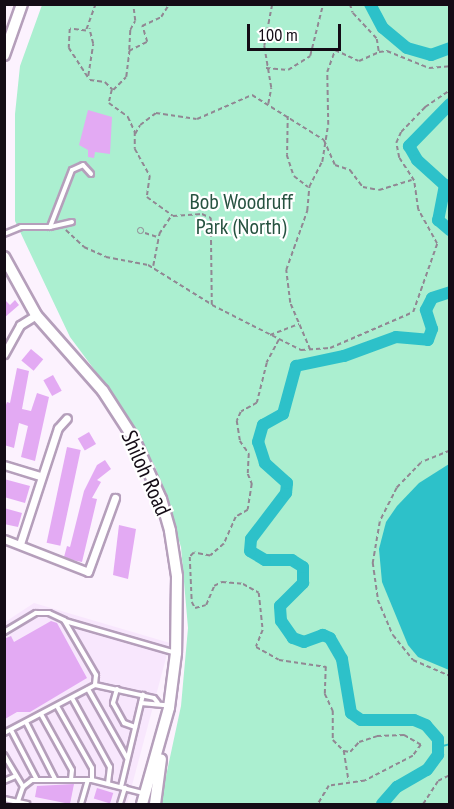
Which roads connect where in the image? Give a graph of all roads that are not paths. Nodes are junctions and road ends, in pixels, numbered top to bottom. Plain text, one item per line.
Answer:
1 (22, 4) edge
2 (4, 55) edge
3 (91, 174) dead end
4 (72, 222) dead end
5 (50, 227) junction
6 (4, 234) edge
7 (4, 257) edge
8 (36, 315) junction
9 (4, 354) edge
10 (67, 418) dead end
11 (4, 465) edge
12 (40, 476) junction
13 (115, 498) dead end
14 (4, 539) edge
15 (20, 544) junction
16 (64, 621) junction
17 (4, 632) edge
18 (176, 653) junction
19 (95, 685) junction
20 (88, 689) junction
21 (117, 689) junction
22 (143, 695) junction
23 (72, 698) junction
24 (141, 703) junction
25 (158, 703) junction
26 (57, 706) junction
27 (170, 706) junction
28 (41, 714) junction
29 (26, 722) junction
30 (164, 726) junction
31 (135, 727) junction
32 (11, 730) junction
33 (4, 733) edge
34 (4, 755) edge
35 (127, 759) junction
36 (16, 776) junction
37 (55, 779) junction
38 (71, 779) junction
39 (37, 780) junction
40 (90, 780) junction
41 (4, 781) edge
42 (108, 784) junction
43 (22, 787) junction
44 (123, 787) junction
45 (4, 799) edge
46 (144, 799) edge
47 (17, 803) edge
48 (27, 804) edge
49 (81, 804) edge
50 (120, 804) edge
51 (155, 804) edge

1 - 2 main road
3 - 5 lane
4 - 5 lane
5 - 6 lane
7 - 8 main road, Shiloh Road
8 - 9 street
8 - 18 main road, Shiloh Road
10 - 12 street
11 - 12 street
12 - 15 street
13 - 15 street
14 - 15 street
16 - 17 lane
16 - 18 lane
16 - 19 lane
18 - 27 main road, Shiloh Road
19 - 20 lane
19 - 21 lane
20 - 23 lane
20 - 35 lane
21 - 22 lane
21 - 31 lane
22 - 24 lane
22 - 25 lane
23 - 26 lane
23 - 42 lane
24 - 25 lane
24 - 31 lane
25 - 27 lane
26 - 28 lane
26 - 40 lane
27 - 30 main road, Shiloh Road
28 - 29 lane
28 - 38 lane
29 - 32 lane
29 - 37 lane
30 - 46 main road, Shiloh Road
30 - 51 main road, Shiloh Road
31 - 35 lane
32 - 33 lane
32 - 39 lane
34 - 36 lane
35 - 44 lane
36 - 41 lane
36 - 43 lane
37 - 38 lane
37 - 39 lane
38 - 40 lane
39 - 43 lane
40 - 42 lane
40 - 49 lane
42 - 44 lane
43 - 47 lane
44 - 46 lane
44 - 50 lane
45 - 47 lane
47 - 48 lane

